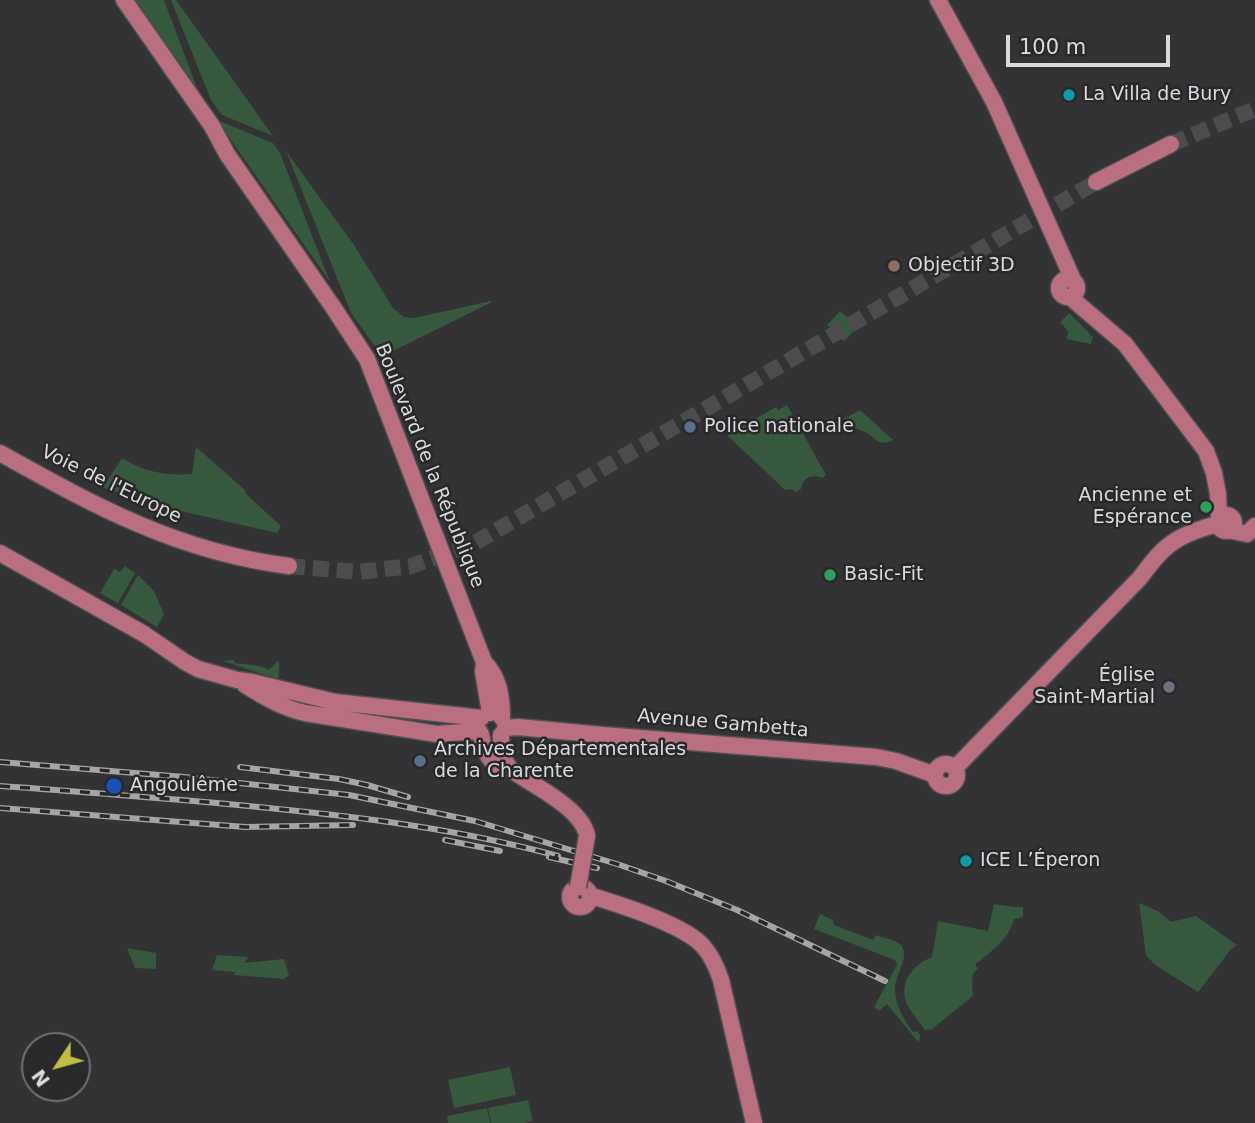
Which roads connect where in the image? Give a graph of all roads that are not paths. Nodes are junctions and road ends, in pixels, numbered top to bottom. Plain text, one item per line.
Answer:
1 (113, 0) edge
2 (124, 0) edge
3 (938, 0) edge
4 (1171, 145) tunnel mouth
5 (227, 154) junction
6 (1096, 182) tunnel mouth
7 (0, 453) edge
8 (1237, 523) edge
9 (0, 553) edge
10 (289, 566) tunnel mouth
11 (491, 725) junction
12 (749, 1102) junction
13 (754, 1123) edge
14 (761, 1123) edge

1 - 5 main road, Boulevard de la République
2 - 5 main road, Boulevard de la République
3 - 8 main road
4 - 6 main road
5 - 11 main road, Boulevard de la République
7 - 10 main road, Voie de l'Europe
8 - 11 main road, Avenue Gambetta
9 - 11 main road, Avenue Gambetta
11 - 12 main road, Boulevard de la République, bridge
12 - 13 main road
12 - 14 main road

